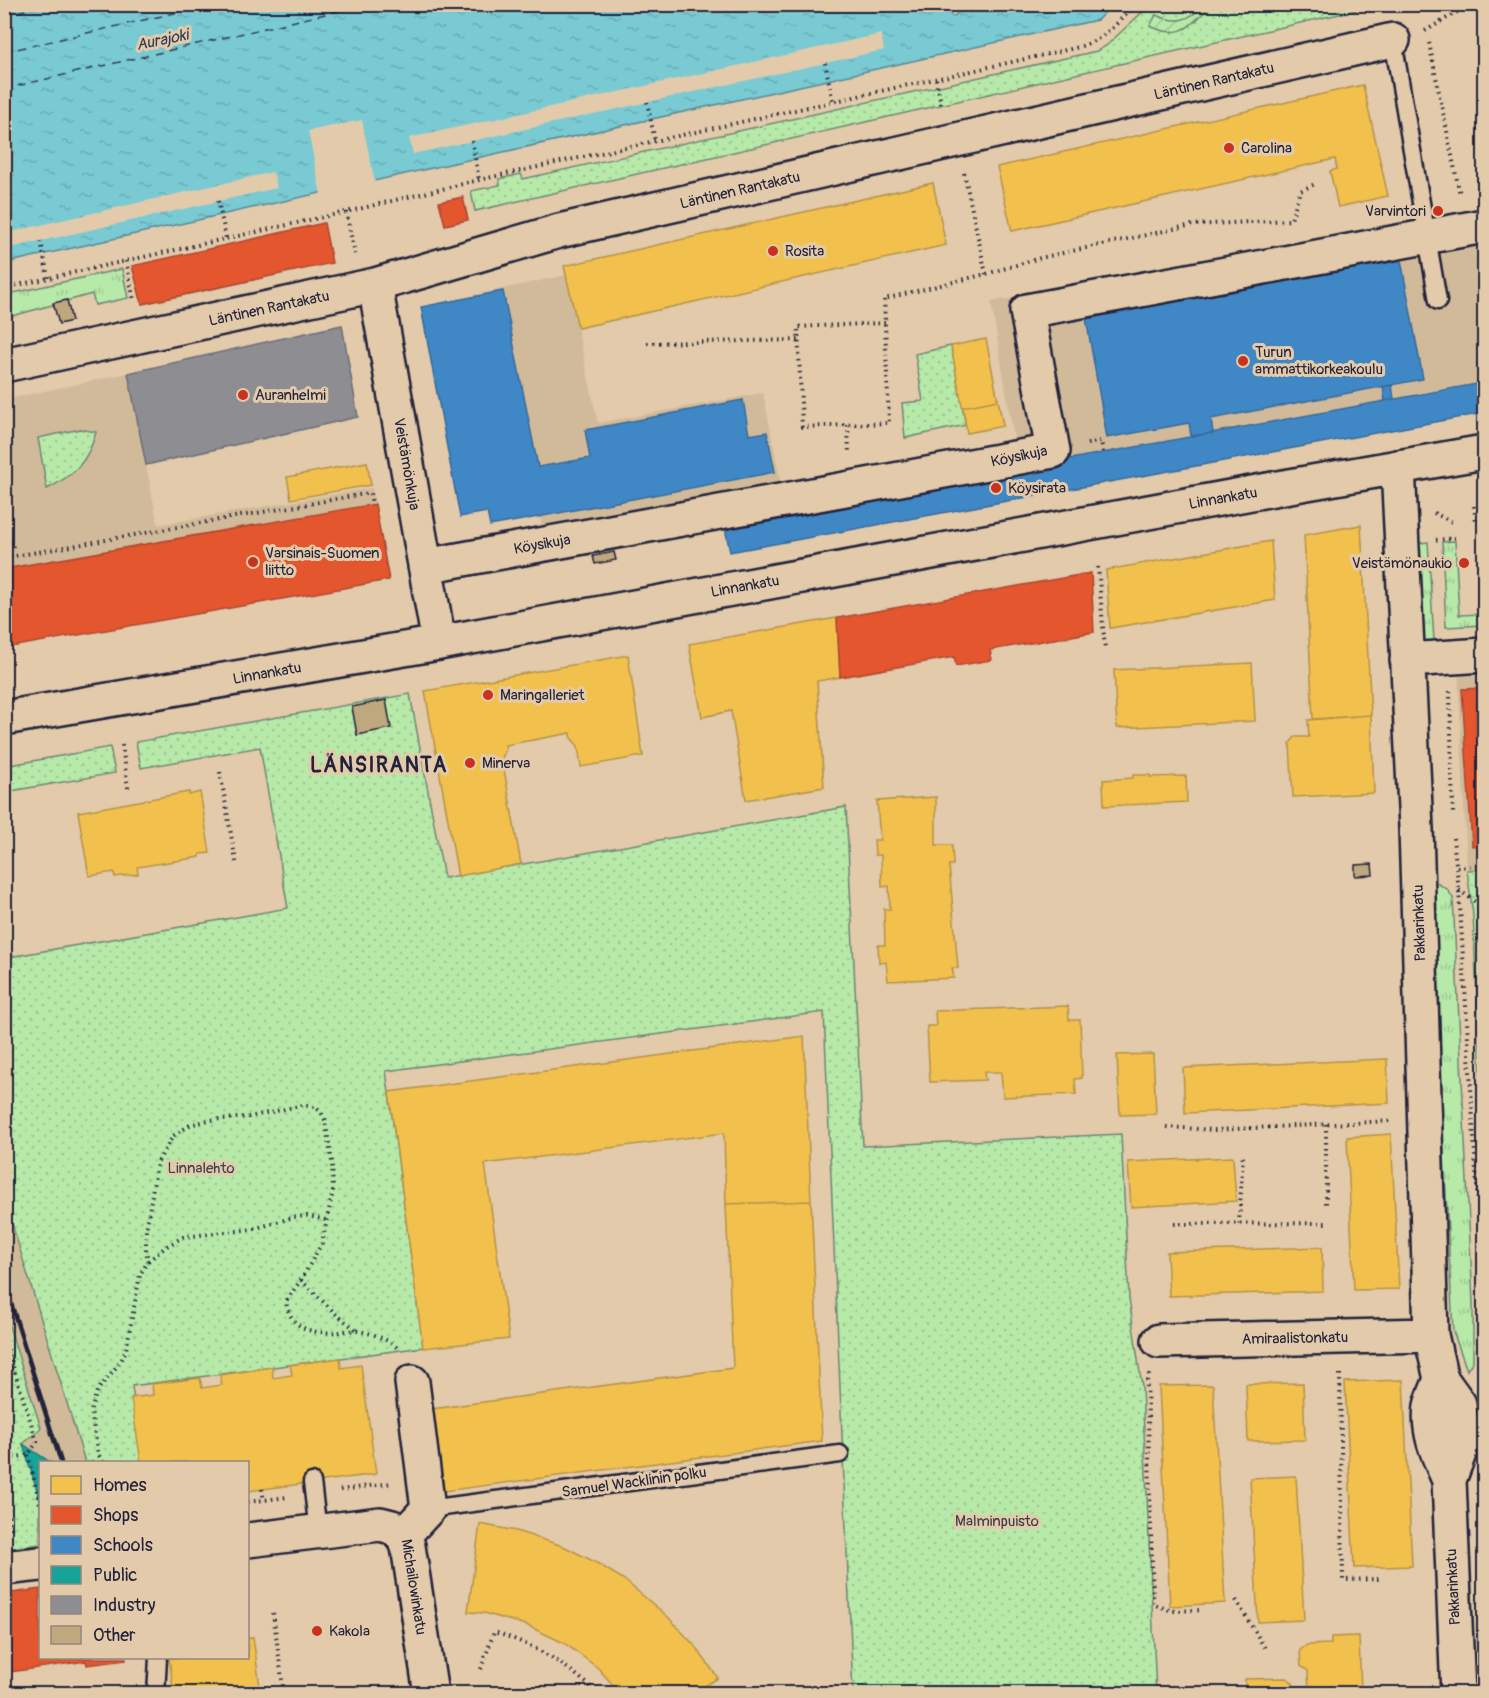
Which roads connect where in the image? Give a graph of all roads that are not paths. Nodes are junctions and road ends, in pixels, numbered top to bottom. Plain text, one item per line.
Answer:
1 (1393, 40) joint
2 (1456, 231) edge
3 (375, 285) junction
4 (1438, 301) dead end
5 (4, 364) edge
6 (1485, 452) edge
7 (1398, 466) junction
8 (425, 566) junction
9 (439, 643) junction
10 (1485, 655) edge
11 (1407, 660) junction
12 (4, 718) edge
13 (1431, 1335) junction
14 (1159, 1341) dead end
15 (408, 1367) road end
16 (840, 1454) dead end
17 (312, 1482) dead end
18 (428, 1509) junction
19 (318, 1531) junction
20 (403, 1536) junction
21 (249, 1540) edge
22 (158, 1659) edge
23 (156, 1694) edge
24 (431, 1694) edge
25 (1458, 1694) edge

1 - 2 lane
1 - 3 street, Läntinen Rantakatu
2 - 4 lane
2 - 8 street, Köysikuja
3 - 5 street, Läntinen Rantakatu
3 - 8 street, Veistämönkuja
6 - 7 street, Linnankatu
7 - 9 street, Linnankatu
7 - 11 street, Pakkarinkatu
8 - 9 street, Veistämönkuja
9 - 12 street, Linnankatu
10 - 11 street
11 - 13 street, Pakkarinkatu
13 - 14 street, Amiraalistonkatu
13 - 25 street, Pakkarinkatu
15 - 18 street
16 - 18 lane, Samuel Wacklinin polku
17 - 19 lane
18 - 20 street, Michailowinkatu
19 - 20 street
19 - 21 street
20 - 24 street, Michailowinkatu
22 - 23 lane

